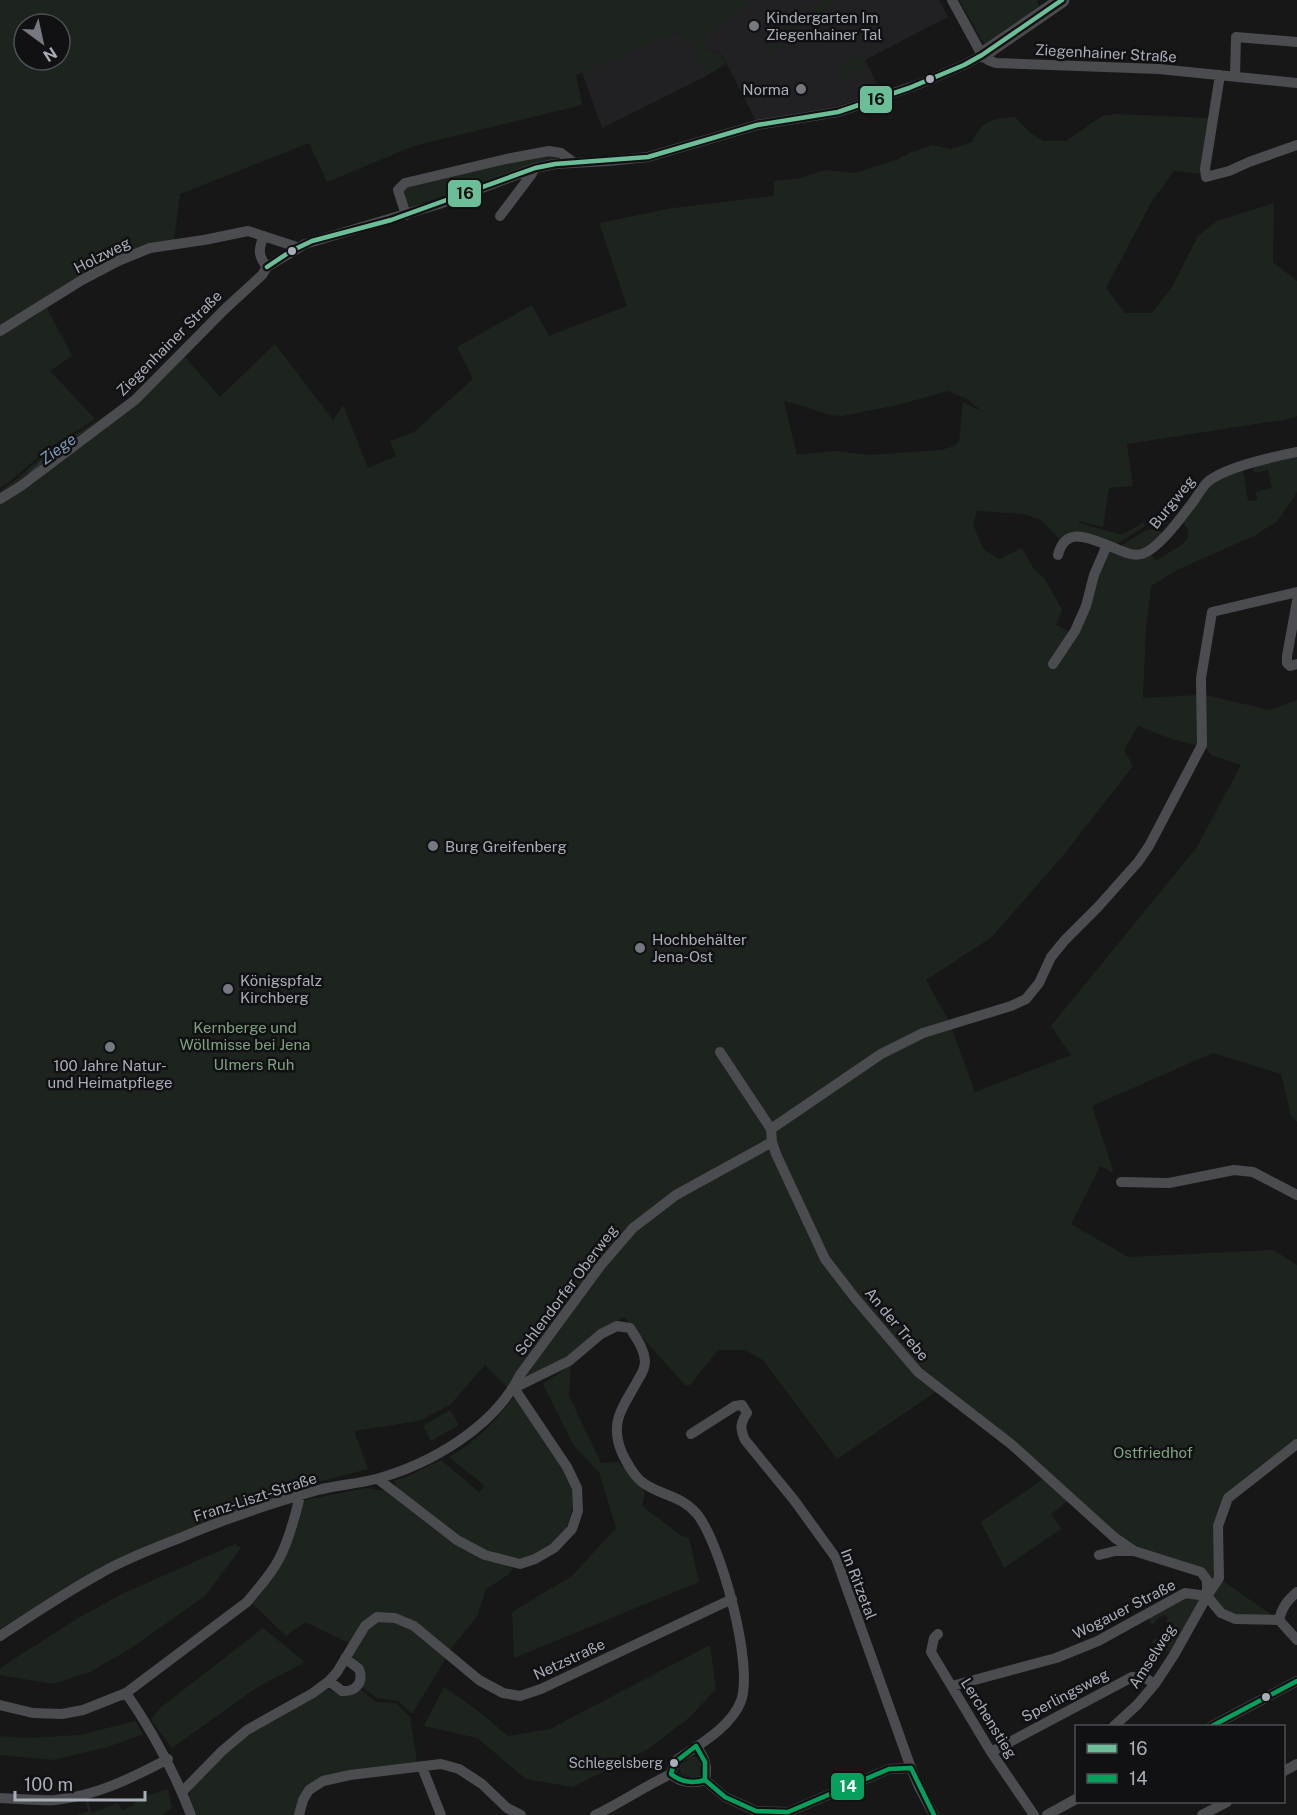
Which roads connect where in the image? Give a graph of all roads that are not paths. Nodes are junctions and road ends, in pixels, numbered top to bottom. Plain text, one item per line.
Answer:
1 (952, 0) edge
2 (1061, 0) edge
3 (1297, 42) edge
4 (982, 55) junction
5 (1220, 75) junction
6 (1234, 76) junction
7 (1297, 83) edge
8 (1295, 148) edge
9 (573, 162) junction
10 (535, 168) junction
11 (406, 215) junction
12 (500, 216) dead end
13 (264, 236) junction
14 (297, 247) junction
15 (267, 267) junction
16 (0, 331) edge
17 (1297, 452) edge
18 (0, 499) edge
19 (1107, 545) junction
20 (1058, 555) dead end
21 (1297, 592) edge
22 (1297, 601) edge
23 (1053, 664) dead end
24 (1296, 665) edge
25 (720, 1052) dead end
26 (771, 1129) junction
27 (772, 1142) junction
28 (1121, 1182) dead end
29 (1297, 1195) edge
30 (514, 1388) junction
31 (691, 1434) dead end
32 (1297, 1444) edge
33 (378, 1479) junction
34 (300, 1496) junction
35 (1134, 1551) junction
36 (1099, 1555) dead end
37 (1297, 1592) edge
38 (1207, 1596) junction
39 (732, 1599) junction
40 (1279, 1620) junction
41 (938, 1634) dead end
42 (0, 1636) edge
43 (1297, 1640) edge
44 (345, 1658) junction
45 (329, 1681) junction
46 (1297, 1681) edge
47 (1155, 1684) junction
48 (952, 1686) junction
49 (126, 1693) junction
50 (0, 1706) edge
51 (1115, 1725) edge
52 (1214, 1725) edge
53 (696, 1746) junction
54 (991, 1752) junction
55 (168, 1760) junction
56 (422, 1767) junction
57 (911, 1768) junction
58 (671, 1774) junction
59 (705, 1780) junction
60 (182, 1792) junction
61 (0, 1798) edge
62 (1075, 1800) edge
63 (1225, 1803) edge
64 (786, 1813) edge
65 (191, 1815) edge
66 (299, 1815) edge
67 (441, 1815) edge
68 (521, 1815) edge
69 (595, 1815) edge
70 (934, 1815) edge
71 (1035, 1815) edge
72 (1047, 1815) edge
73 (1202, 1815) edge

1 - 4 street
2 - 4 street
3 - 6 street
4 - 5 street, Ziegenhainer Straße
4 - 9 street, Ziegenhainer Straße
5 - 6 street, Ziegenhainer Straße
5 - 8 street
6 - 7 street, Ziegenhainer Straße
9 - 10 street, Ziegenhainer Straße
9 - 11 street, Ziegenhainer Straße
10 - 11 street, Ziegenhainer Straße
10 - 12 street
11 - 14 street, Ziegenhainer Straße
13 - 14 street, Holzweg
13 - 15 street
13 - 16 street, Holzweg
14 - 15 street, Ziegenhainer Straße
15 - 18 street, Ziegenhainer Straße
17 - 19 street, Burgweg
19 - 20 street, Burgweg
19 - 23 street
21 - 26 street
22 - 24 street
25 - 26 street, An der Trebe
26 - 27 street, An der Trebe
27 - 30 street, Schlendorfer Oberweg
27 - 35 street, An der Trebe
28 - 29 street
30 - 33 street, Franz-Liszt-Straße
30 - 33 street
30 - 39 street
31 - 57 street, Im Ritzetal
32 - 38 street, Amselweg
33 - 34 street, Franz-Liszt-Straße
34 - 42 street, Franz-Liszt-Straße
34 - 49 street
35 - 36 street, An der Trebe
35 - 38 street, An der Trebe
37 - 40 street
38 - 40 street, An der Trebe
38 - 47 street, Amselweg
38 - 48 street, Wogauer Straße
39 - 44 street, Netzstraße
39 - 53 street
40 - 43 street
41 - 48 street, Lerchenstieg
44 - 45 street, Netzstraße
44 - 45 street
45 - 60 street, Netzstraße
46 - 52 street
47 - 51 street, Amselweg
47 - 54 street, Sperlingsweg
48 - 54 street, Lerchenstieg
49 - 50 street
49 - 55 street
53 - 58 street
53 - 59 street
54 - 71 street, Lerchenstieg
55 - 60 street
55 - 61 street
56 - 66 street
56 - 67 street
56 - 68 street
57 - 64 street
57 - 70 street, Im Ritzetal
58 - 59 street
58 - 69 street
59 - 64 street
60 - 65 street
62 - 72 street
63 - 73 street

